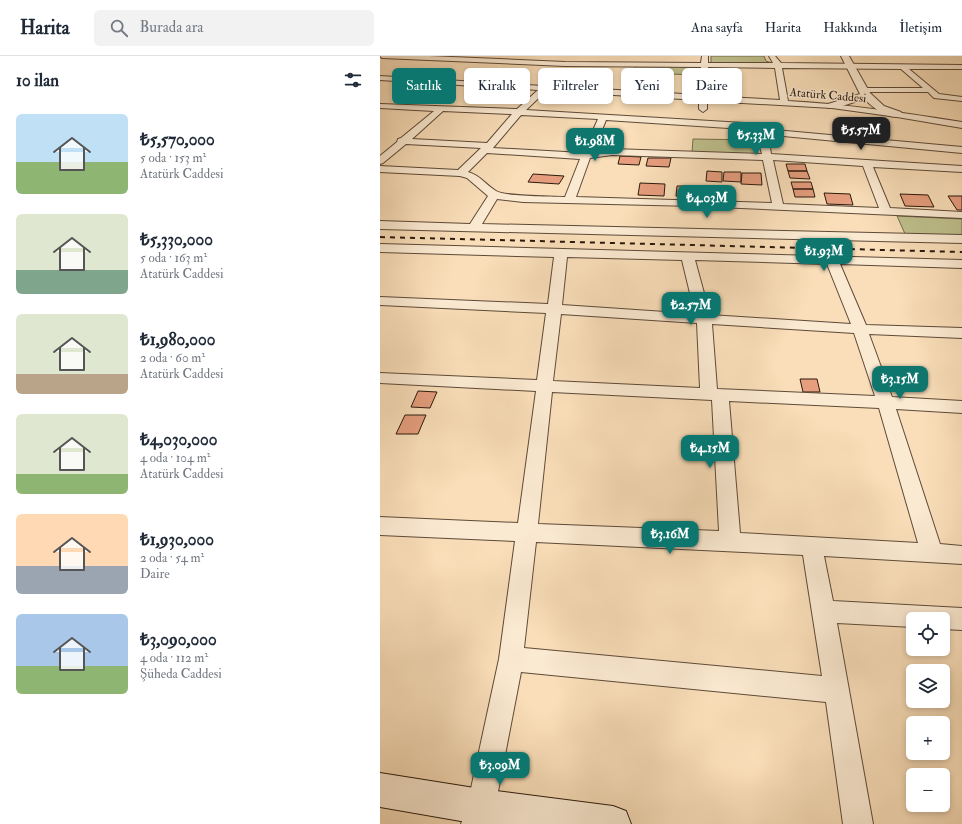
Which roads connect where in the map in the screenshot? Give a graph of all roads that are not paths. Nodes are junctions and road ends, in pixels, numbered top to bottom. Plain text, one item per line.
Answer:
1 (382, 56) edge
2 (388, 56) edge
3 (499, 56) edge
4 (570, 56) edge
5 (641, 56) edge
6 (772, 56) edge
7 (845, 56) edge
8 (426, 57) edge
9 (915, 58) dead end
10 (705, 60) edge
11 (380, 61) edge
12 (492, 61) junction
13 (638, 64) junction
14 (778, 65) junction
15 (850, 66) junction
16 (903, 67) junction
17 (926, 67) junction
18 (962, 67) edge
19 (545, 68) edge
20 (561, 68) edge
21 (586, 68) edge
22 (380, 78) edge
23 (392, 78) edge
24 (392, 79) edge
25 (456, 82) edge
26 (380, 88) edge
27 (538, 88) edge
28 (930, 90) junction
29 (613, 92) edge
30 (865, 92) junction
31 (538, 94) edge
32 (682, 97) edge
33 (962, 99) edge
34 (742, 100) edge
35 (755, 101) junction
36 (784, 103) junction
37 (703, 104) edge
38 (380, 106) edge
39 (832, 106) junction
40 (441, 108) junction
41 (519, 112) junction
42 (897, 114) junction
43 (603, 118) junction
44 (936, 121) junction
45 (701, 124) junction
46 (962, 125) edge
47 (762, 129) junction
48 (401, 141) junction
49 (487, 148) junction
50 (961, 151) edge
51 (586, 156) junction
52 (768, 157) junction
53 (380, 161) edge
54 (867, 162) junction
55 (380, 169) edge
56 (962, 169) edge
57 (461, 173) junction
58 (494, 195) junction
59 (569, 200) junction
60 (719, 204) junction
61 (778, 207) junction
62 (886, 212) junction
63 (962, 215) edge
64 (380, 225) edge
65 (474, 228) junction
66 (719, 233) junction
67 (962, 239) edge
68 (380, 248) edge
69 (561, 253) junction
70 (687, 256) junction
71 (832, 260) junction
72 (962, 264) edge
73 (380, 301) edge
74 (554, 309) junction
75 (704, 319) junction
76 (860, 328) junction
77 (962, 333) edge
78 (380, 378) edge
79 (545, 387) junction
80 (715, 395) junction
81 (886, 403) junction
82 (962, 408) edge
83 (380, 526) edge
84 (526, 532) junction
85 (730, 541) junction
86 (812, 546) junction
87 (932, 553) junction
88 (962, 555) edge
89 (824, 611) junction
90 (962, 619) edge
91 (511, 659) junction
92 (837, 690) junction
93 (380, 790) edge
94 (479, 816) edge
95 (613, 824) edge
96 (858, 824) edge

1 - 2 street
2 - 8 street
2 - 11 street
3 - 12 street
4 - 20 street
5 - 13 street
6 - 14 street
7 - 15 street
8 - 12 street
9 - 17 street
10 - 13 street
10 - 14 street
12 - 19 street
13 - 21 street
14 - 15 street
14 - 36 street
15 - 16 street
15 - 30 street
16 - 17 street
16 - 28 street
17 - 18 street
22 - 23 street, Atatürk Caddesi
24 - 26 street
25 - 27 street, Atatürk Caddesi
28 - 30 street
28 - 33 street
29 - 32 street, Atatürk Caddesi
30 - 39 street
30 - 42 street
31 - 41 street
34 - 35 street, Atatürk Caddesi
35 - 36 street, Atatürk Caddesi
35 - 47 street
36 - 39 street, Atatürk Caddesi
37 - 45 street
38 - 40 street
39 - 42 street, Atatürk Caddesi
40 - 41 street
40 - 48 street
41 - 43 street
41 - 49 street
42 - 44 street, Atatürk Caddesi
43 - 45 street
43 - 51 street
44 - 46 street, Atatürk Caddesi
44 - 50 street
45 - 47 street
47 - 50 street
47 - 52 street
48 - 49 street
48 - 53 street
49 - 51 street
49 - 57 street
51 - 52 street
51 - 59 street
52 - 54 street
52 - 61 street
54 - 56 street
54 - 62 street
55 - 57 street
57 - 58 street
58 - 59 street
58 - 65 street
59 - 60 street
60 - 61 street
60 - 66 street
61 - 62 street
62 - 63 street
64 - 65 street
65 - 66 street
66 - 67 street
68 - 69 street
69 - 70 street
69 - 74 street
70 - 71 street
70 - 75 street
71 - 72 street
71 - 76 street
73 - 74 street
74 - 75 street
74 - 79 street
75 - 76 street
75 - 80 street
76 - 77 street
76 - 81 street
78 - 79 street
79 - 80 street
79 - 84 street
80 - 81 street
80 - 85 street
81 - 82 street
81 - 87 street
83 - 84 street
84 - 85 street
84 - 91 street
85 - 86 street
86 - 87 street
86 - 89 street
87 - 88 street
89 - 90 street
89 - 92 street
91 - 92 street
91 - 94 street
92 - 96 street
93 - 94 street
94 - 95 street

